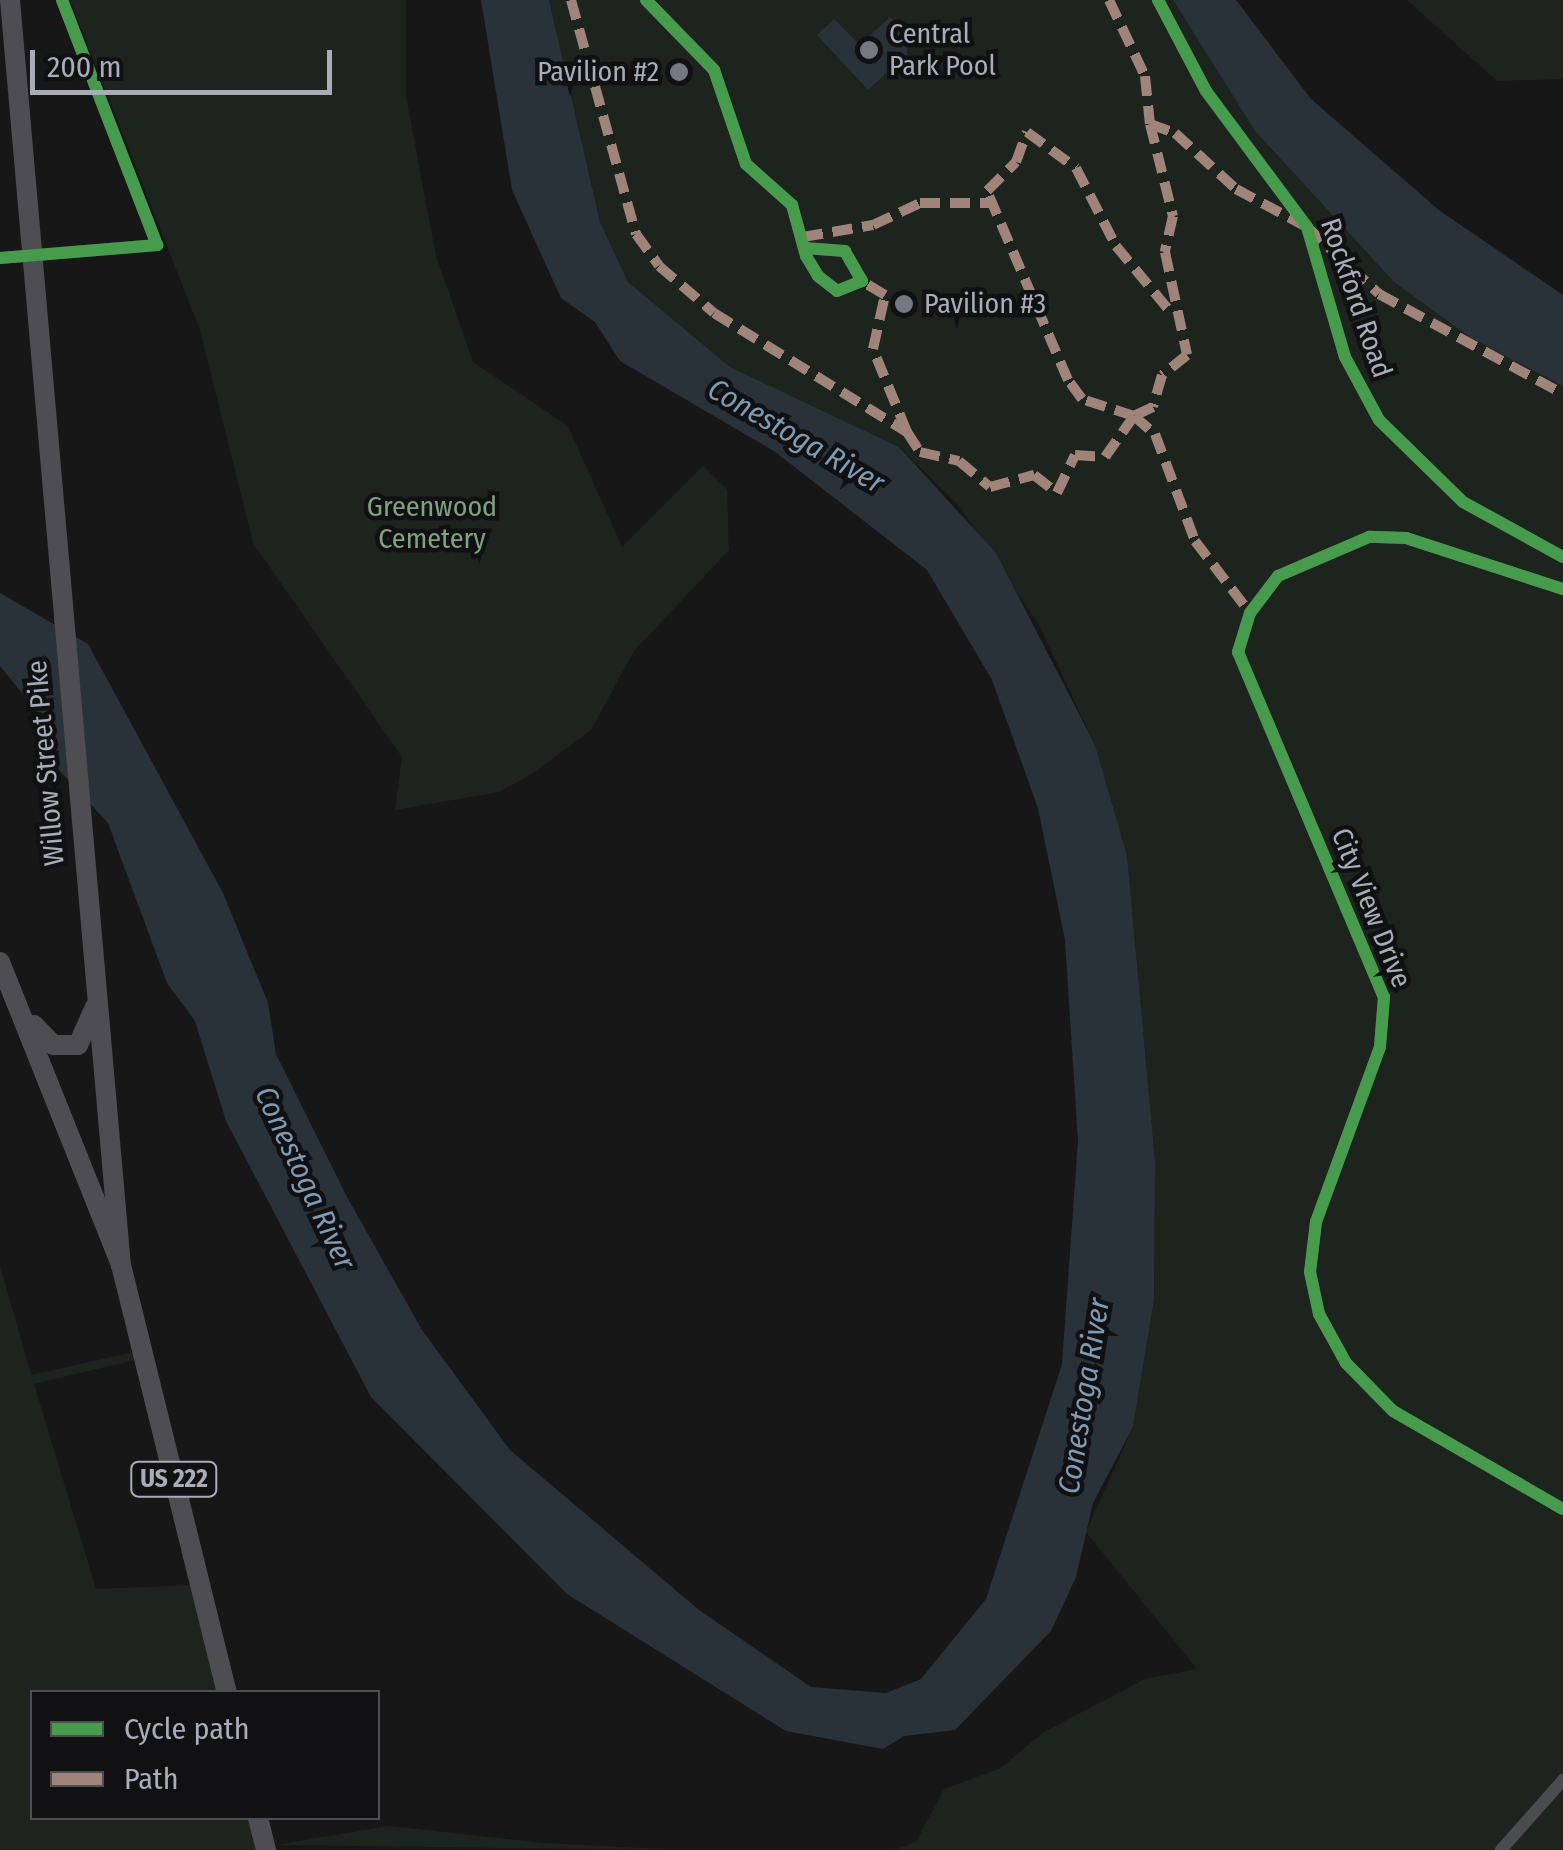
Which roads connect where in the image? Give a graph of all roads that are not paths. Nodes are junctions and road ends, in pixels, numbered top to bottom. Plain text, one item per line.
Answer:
1 (12, 0) edge
2 (62, 0) edge
3 (646, 0) edge
4 (1158, 0) edge
5 (804, 248) junction
6 (31, 256) junction
7 (0, 258) edge
8 (1563, 557) edge
9 (1563, 589) edge
10 (0, 951) edge
11 (0, 962) edge
12 (96, 1006) junction
13 (121, 1265) junction
14 (1563, 1509) edge
15 (227, 1690) edge
16 (1563, 1780) edge
17 (258, 1820) edge
18 (266, 1850) edge
19 (1501, 1850) edge

1 - 6 highway, US 222
2 - 6 street
3 - 5 street
4 - 8 street, Rockford Road
5 - 5 street
6 - 7 street
6 - 12 highway, Willow Street Pike / US 222
9 - 14 street, City View Drive
10 - 12 highway
11 - 13 highway, Willow Street Pike / US 222
12 - 13 highway, Willow Street Pike / US 222
13 - 15 highway, Willow Street Pike / US 222
16 - 19 street
17 - 18 highway

